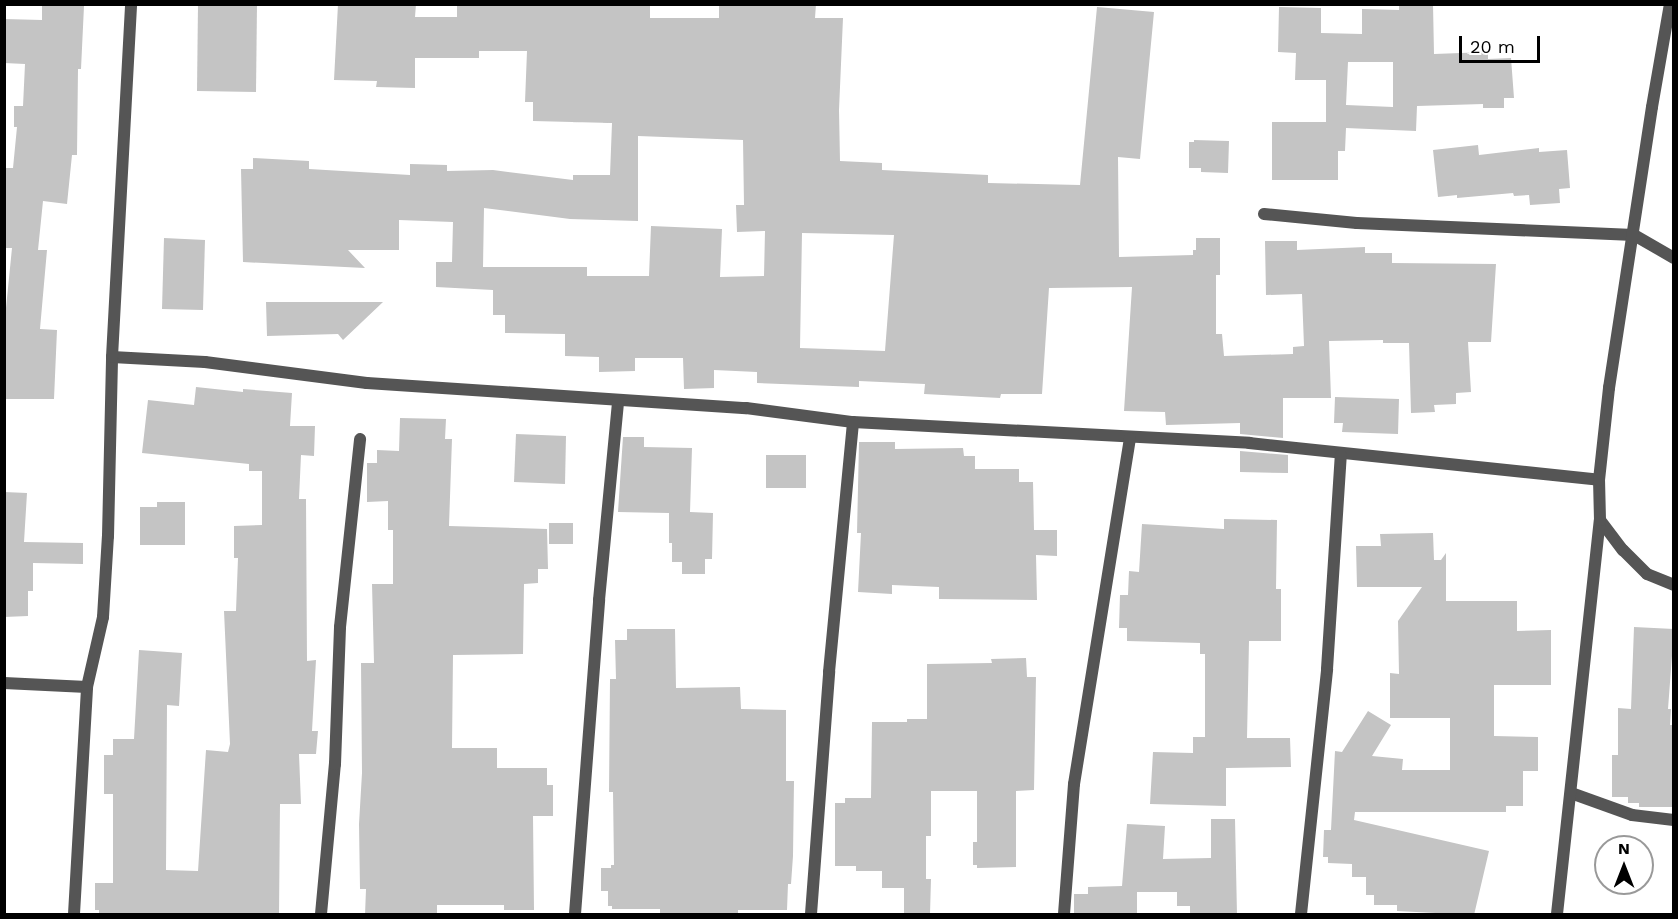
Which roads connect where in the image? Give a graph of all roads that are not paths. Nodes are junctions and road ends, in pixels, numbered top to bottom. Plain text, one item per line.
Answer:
1 (131, 4) edge
2 (1670, 4) edge
3 (1264, 214) dead end
4 (1634, 235) junction
5 (1674, 258) edge
6 (112, 357) junction
7 (618, 401) junction
8 (853, 422) junction
9 (360, 439) dead end
10 (1130, 439) junction
11 (1341, 455) junction
12 (1599, 480) junction
13 (1600, 519) junction
14 (1674, 585) edge
15 (4, 683) edge
16 (87, 687) junction
17 (1570, 793) junction
18 (1674, 820) edge
19 (74, 915) edge
20 (321, 915) edge
21 (575, 915) edge
22 (811, 915) edge
23 (1064, 915) edge
24 (1301, 915) edge
25 (1557, 915) edge

1 - 6 street
2 - 4 street
3 - 4 street
4 - 5 street
4 - 12 street
6 - 7 street
6 - 16 street
7 - 8 street
7 - 21 street
8 - 10 street
8 - 22 street
9 - 20 street
10 - 11 street
10 - 23 street
11 - 12 street
11 - 24 street
12 - 13 street
13 - 14 street
13 - 17 street
15 - 16 street
16 - 19 street
17 - 18 street
17 - 25 street

